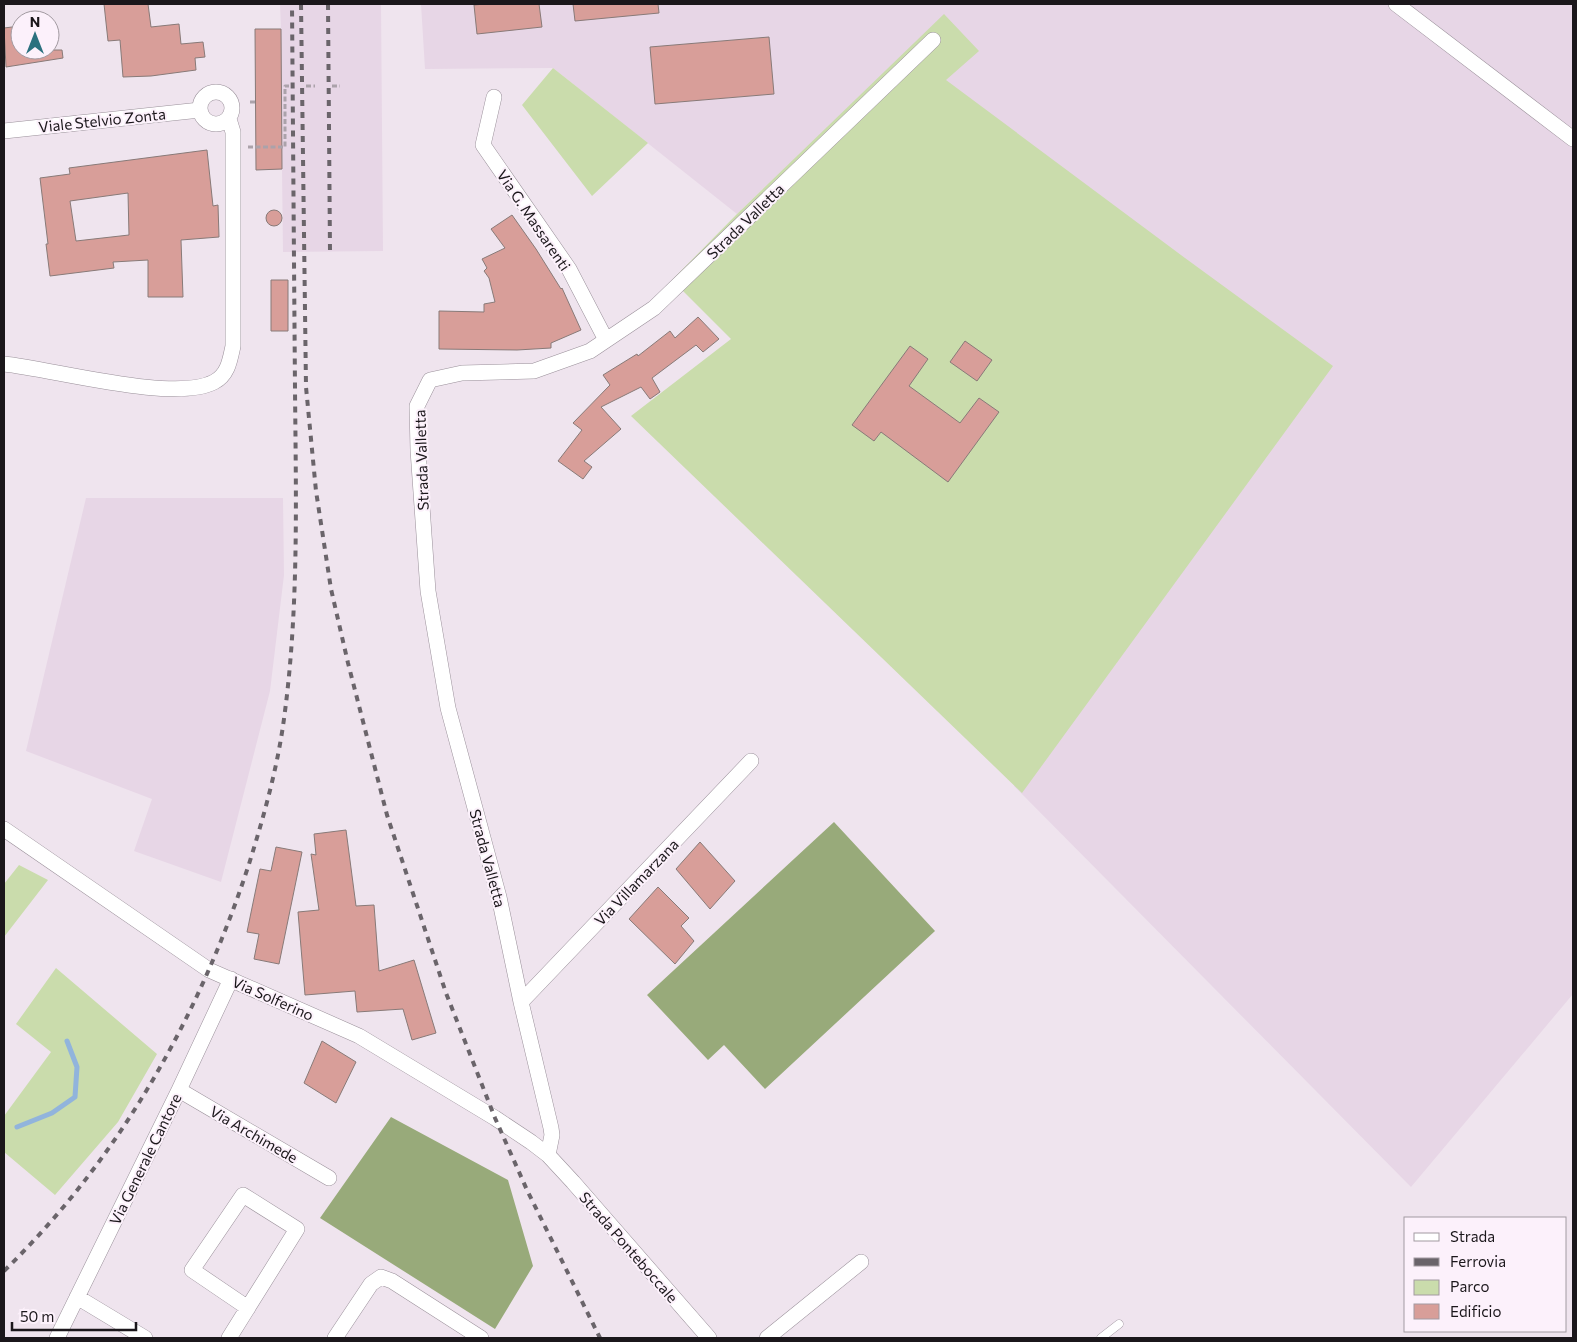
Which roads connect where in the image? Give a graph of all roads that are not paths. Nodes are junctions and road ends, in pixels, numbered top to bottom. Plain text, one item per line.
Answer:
1 (1396, 4) edge
2 (932, 40) dead end
3 (494, 97) dead end
4 (200, 110) junction
5 (229, 119) junction
6 (4, 131) edge
7 (1573, 139) edge
8 (606, 340) junction
9 (4, 364) edge
10 (752, 762) dead end
11 (4, 829) edge
12 (231, 979) junction
13 (520, 1002) junction
14 (179, 1090) junction
15 (548, 1156) junction
16 (329, 1178) dead end
17 (861, 1262) dead end
18 (77, 1297) junction
19 (248, 1308) junction
20 (1119, 1324) dead end
21 (57, 1338) edge
22 (145, 1338) edge
23 (229, 1338) edge
24 (336, 1338) edge
25 (481, 1338) edge
26 (709, 1338) edge
27 (767, 1338) edge
28 (1101, 1338) edge

1 - 7 street
2 - 8 street, Strada Valletta
3 - 8 street, Via G. Massarenti
4 - 5 street
4 - 5 street
4 - 6 street, Viale Stelvio Zonta
5 - 9 street
8 - 13 street, Strada Valletta
10 - 13 street, Via Villamarzana
11 - 12 street, Via Solferino
12 - 14 street, Via Generale Cantore
12 - 15 street, Via Solferino
13 - 15 street, Strada Valletta
14 - 16 street, Via Archimede
14 - 18 street, Via Generale Cantore
15 - 26 street, Strada Ponteboccale
17 - 27 street
18 - 21 street, Via Generale Cantore
18 - 22 street
19 - 19 street
19 - 23 street
20 - 28 lane
24 - 25 street

